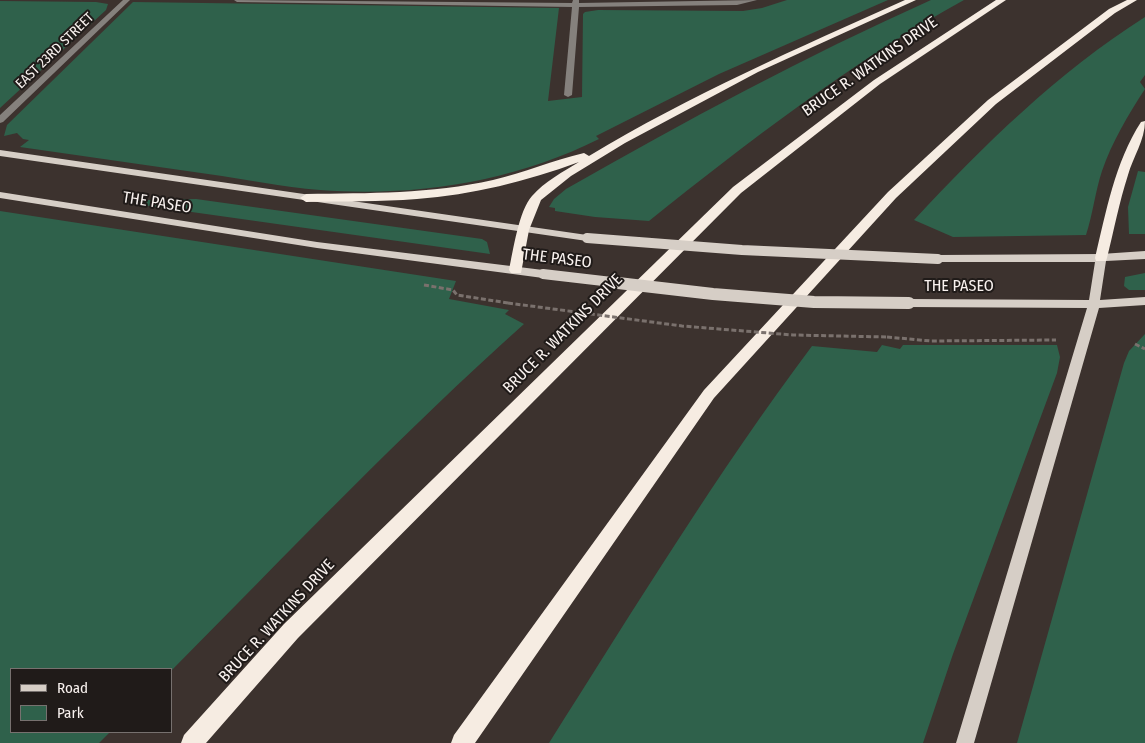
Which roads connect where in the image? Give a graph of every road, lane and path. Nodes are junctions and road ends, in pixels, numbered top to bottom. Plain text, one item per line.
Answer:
1 (127, 0) edge
2 (237, 0) edge
3 (754, 0) edge
4 (912, 0) edge
5 (1002, 0) edge
6 (1133, 0) edge
7 (576, 2) edge
8 (568, 95) dead end
9 (0, 120) edge
10 (1145, 124) edge
11 (1136, 139) junction
12 (621, 141) junction
13 (1145, 149) edge
14 (0, 154) edge
15 (0, 195) edge
16 (306, 198) junction
17 (523, 230) junction
18 (1145, 255) edge
19 (1101, 258) junction
20 (516, 270) junction
21 (1145, 302) edge
22 (508, 303) dead end
23 (1094, 304) junction
24 (1056, 340) dead end
25 (1135, 344) dead end
26 (1145, 349) edge
27 (192, 743) edge
28 (462, 743) edge
29 (965, 743) edge

1 - 9 street, EAST 23RD STREET
2 - 7 street
3 - 7 street
4 - 12 highway
5 - 27 highway, BRUCE R. WATKINS DRIVE
6 - 28 highway
7 - 8 street
10 - 11 highway
11 - 13 highway
11 - 19 highway
12 - 16 highway
12 - 17 highway
14 - 16 main road, THE PASEO
15 - 20 main road, THE PASEO
16 - 17 main road, THE PASEO
17 - 19 main road, THE PASEO, bridge
17 - 20 highway
18 - 19 main road, THE PASEO
19 - 23 main road
20 - 23 main road, THE PASEO, bridge
21 - 23 main road, THE PASEO
22 - 24 path, bridge
23 - 29 main road
25 - 26 path

